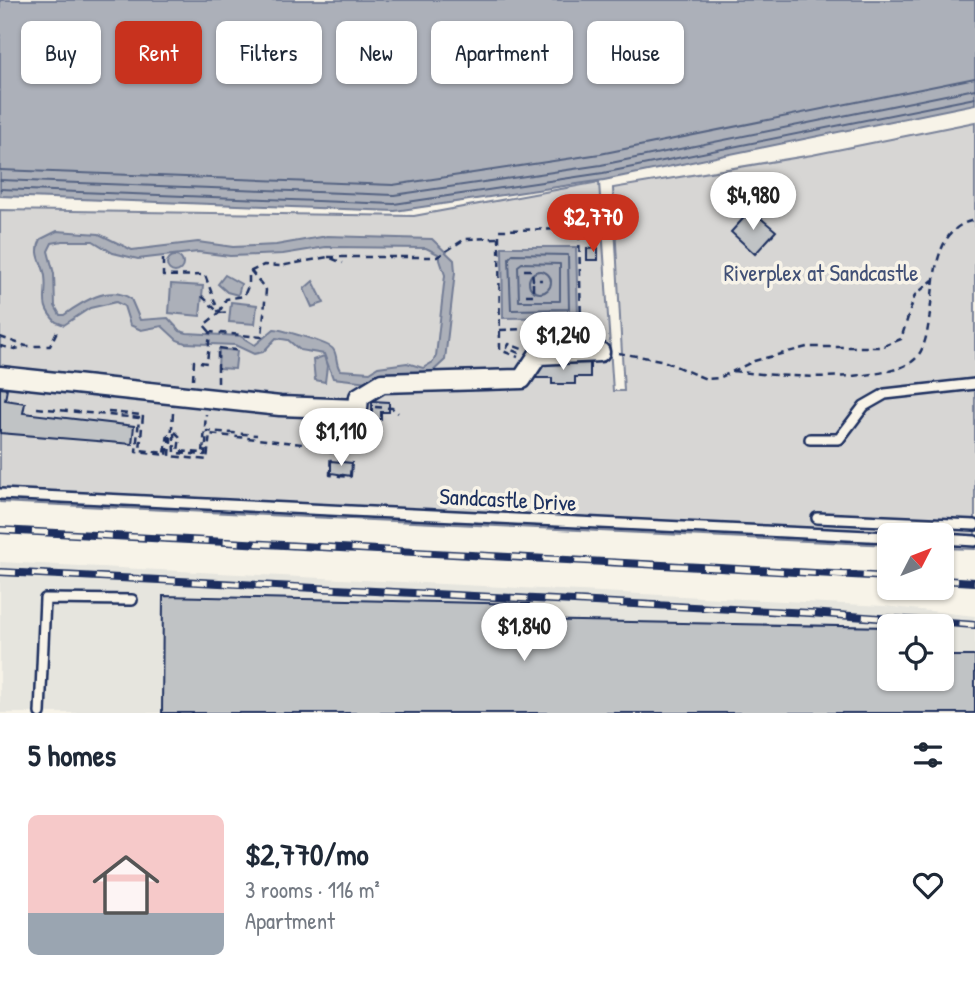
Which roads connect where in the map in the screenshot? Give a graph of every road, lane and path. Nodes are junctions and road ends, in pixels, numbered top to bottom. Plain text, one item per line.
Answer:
1 (975, 220) edge
2 (499, 237) junction
3 (331, 250) dead end
4 (330, 257) junction
5 (163, 259) dead end
6 (343, 263) dead end
7 (168, 269) dead end
8 (524, 270) dead end
9 (251, 271) junction
10 (167, 276) junction
11 (533, 280) junction
12 (542, 280) dead end
13 (933, 280) junction
14 (526, 295) dead end
15 (202, 296) dead end
16 (230, 312) dead end
17 (219, 313) junction
18 (58, 329) dead end
19 (500, 330) junction
20 (210, 332) junction
21 (0, 337) edge
22 (0, 346) edge
23 (26, 346) junction
24 (236, 349) dead end
25 (600, 352) joint
26 (529, 357) junction
27 (733, 371) junction
28 (0, 376) edge
29 (192, 383) dead end
30 (217, 384) dead end
31 (975, 384) edge
32 (37, 408) dead end
33 (358, 409) junction
34 (108, 412) dead end
35 (398, 413) dead end
36 (214, 415) dead end
37 (172, 430) junction
38 (257, 435) dead end
39 (810, 439) dead end
40 (351, 465) dead end
41 (0, 494) edge
42 (817, 518) dead end
43 (975, 525) edge
44 (877, 536) edge
45 (954, 540) edge
46 (975, 541) edge
47 (132, 600) dead end
48 (40, 713) edge

1 - 13 path
2 - 4 path
2 - 19 path
2 - 19 path
3 - 4 path
4 - 6 path
4 - 9 path
5 - 10 path
7 - 10 path
8 - 11 path
9 - 17 path
9 - 20 path
10 - 17 path
11 - 12 path
11 - 14 path
13 - 27 path
13 - 27 path
15 - 17 path
16 - 17 path
17 - 20 path
18 - 23 path
19 - 26 path
20 - 29 path
21 - 23 path
22 - 23 path
24 - 30 path
25 - 26 street
25 - 27 path
26 - 26 path
26 - 33 street
28 - 33 street
31 - 39 lane
32 - 37 path
33 - 35 path
34 - 37 path
36 - 37 path
37 - 38 path
37 - 40 path
41 - 44 lane, Sandcastle Drive
42 - 43 lane
45 - 46 lane
47 - 48 lane

